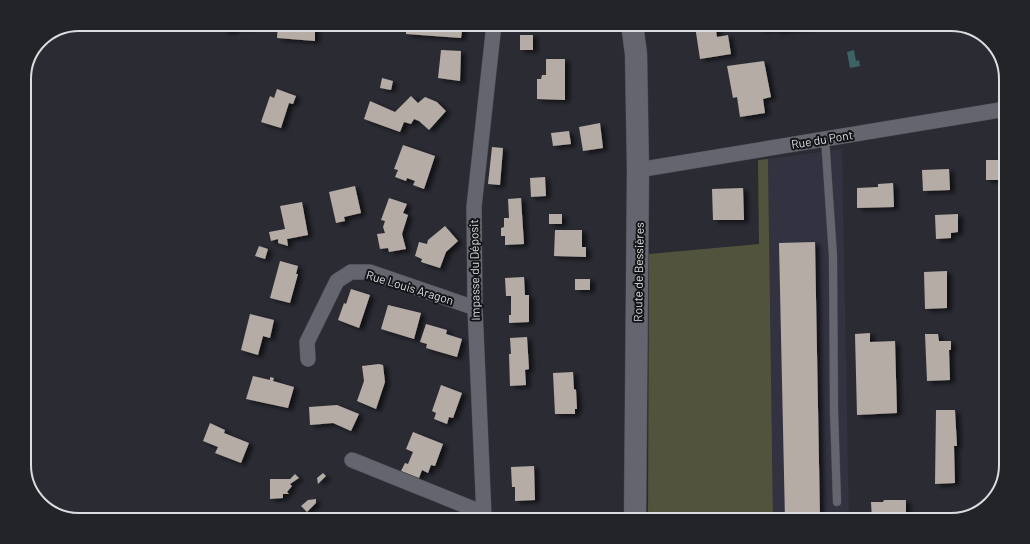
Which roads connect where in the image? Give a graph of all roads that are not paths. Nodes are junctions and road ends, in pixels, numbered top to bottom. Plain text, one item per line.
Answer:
1 (493, 31) edge
2 (633, 31) edge
3 (999, 110) edge
4 (825, 138) junction
5 (638, 170) junction
6 (474, 308) junction
7 (308, 359) dead end
8 (352, 460) dead end
9 (837, 502) dead end
10 (482, 513) edge
11 (485, 513) edge
12 (635, 513) edge

1 - 6 street, Impasse du Déposit
2 - 5 main road, Route de Bessières
3 - 4 street, Rue du Pont
4 - 5 street, Rue du Pont
4 - 9 lane
5 - 12 main road, Route de Bessières
6 - 7 street, Rue Louis Aragon
6 - 11 street, Impasse du Déposit
8 - 10 street, Impasse du Déposit

